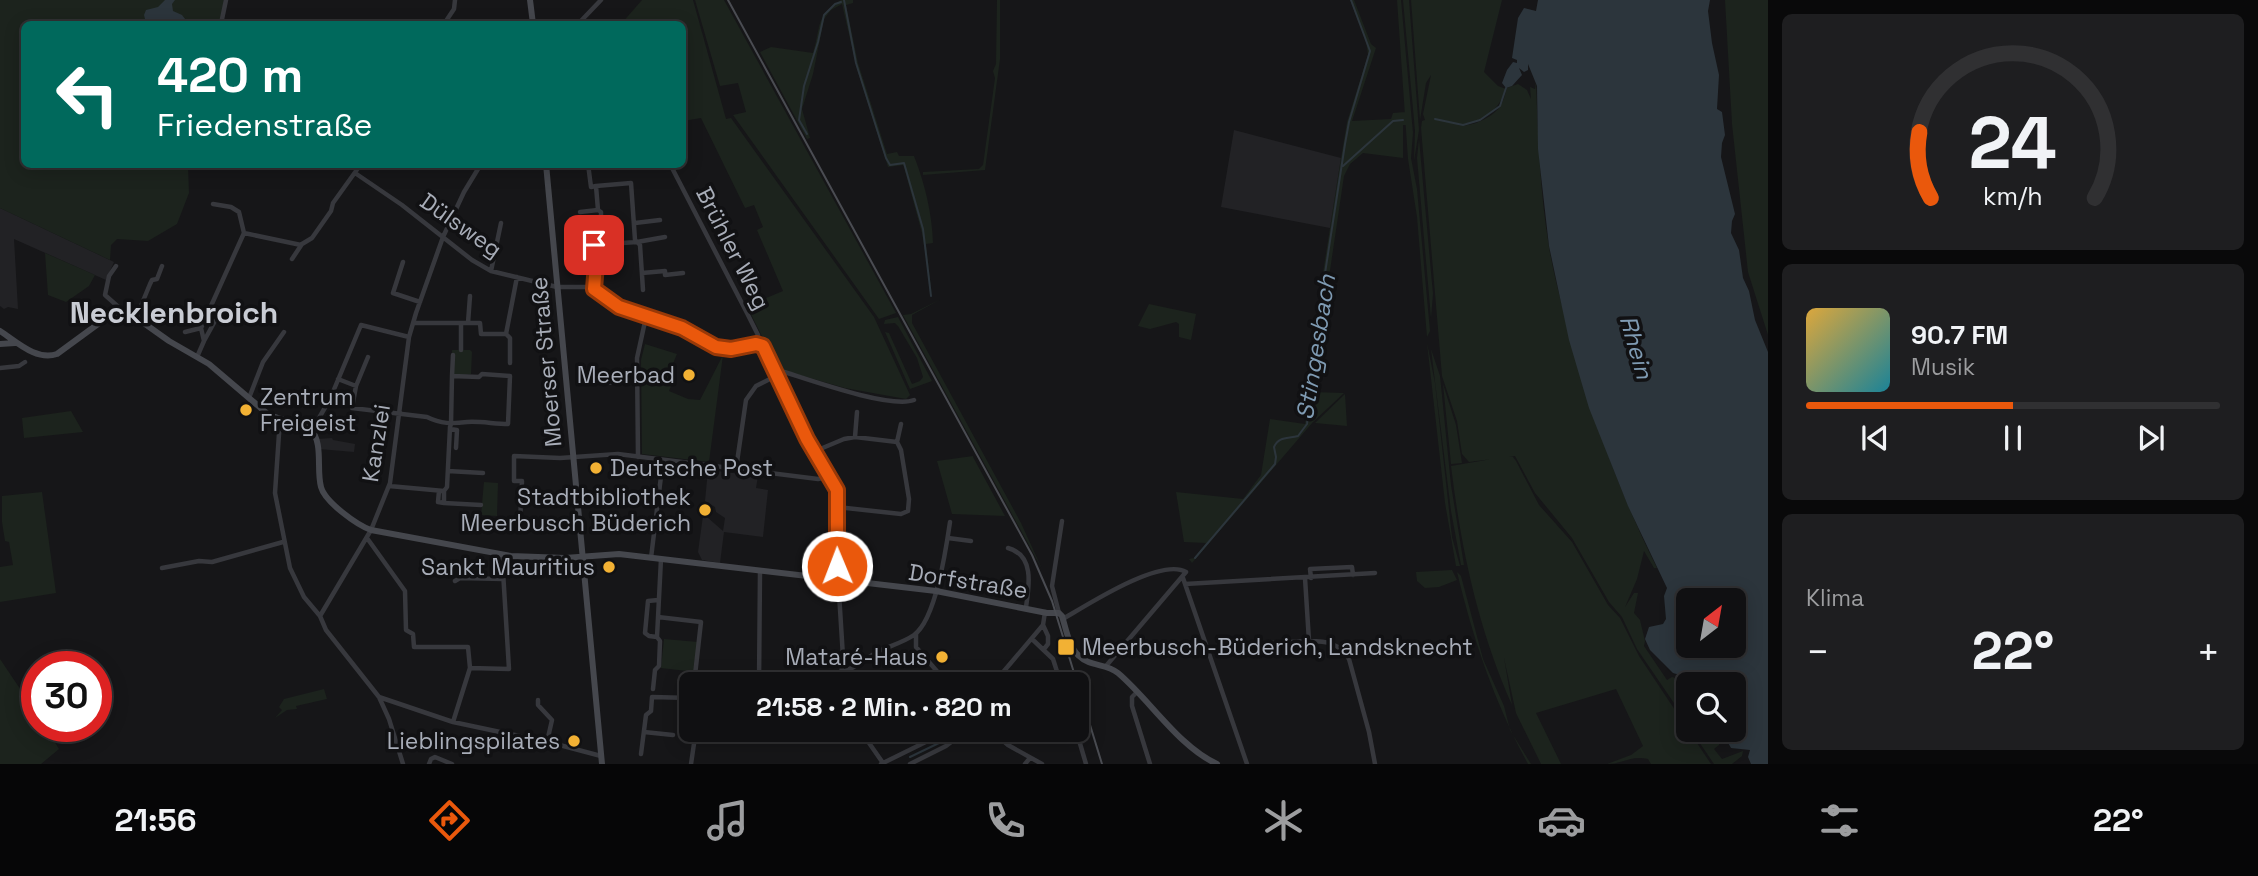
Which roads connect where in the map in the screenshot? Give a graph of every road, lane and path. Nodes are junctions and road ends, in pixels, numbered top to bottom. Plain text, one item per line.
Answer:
1 (226, 0) edge
2 (455, 0) edge
3 (530, 0) edge
4 (601, 0) edge
5 (222, 21) edge
6 (446, 21) edge
7 (533, 21) edge
8 (581, 21) edge
9 (358, 168) edge
10 (479, 168) edge
11 (546, 168) edge
12 (589, 168) edge
13 (672, 168) edge
14 (355, 173) junction
15 (596, 186) junction
16 (213, 204) dead end
17 (598, 210) junction
18 (580, 212) dead end
19 (660, 220) dead end
20 (501, 223) dead end
21 (635, 223) junction
22 (244, 233) junction
23 (443, 237) junction
24 (665, 237) dead end
25 (638, 242) junction
26 (302, 244) junction
27 (594, 245) junction
28 (601, 245) junction
29 (578, 246) dead end
30 (597, 252) junction
31 (292, 258) dead end
32 (404, 262) dead end
33 (162, 266) dead end
34 (116, 267) dead end
35 (491, 271) junction
36 (642, 273) junction
37 (682, 273) dead end
38 (517, 277) junction
39 (557, 287) junction
40 (594, 289) junction
41 (643, 290) dead end
42 (470, 296) dead end
43 (420, 302) junction
44 (124, 312) junction
45 (646, 317) junction
46 (136, 318) junction
47 (215, 321) dead end
48 (413, 323) junction
49 (461, 323) junction
50 (468, 323) junction
51 (201, 328) junction
52 (185, 332) dead end
53 (284, 332) dead end
54 (1, 333) edge
55 (506, 334) junction
56 (409, 337) junction
57 (204, 341) junction
58 (18, 343) junction
59 (0, 344) edge
60 (759, 344) junction
61 (461, 350) dead end
62 (453, 355) dead end
63 (197, 357) junction
64 (368, 357) dead end
65 (25, 362) dead end
66 (510, 363) dead end
67 (0, 368) edge
68 (777, 374) junction
69 (452, 376) junction
70 (338, 379) junction
71 (597, 380) dead end
72 (638, 381) junction
73 (356, 386) junction
74 (249, 398) junction
75 (914, 400) dead end
76 (857, 412) dead end
77 (399, 415) junction
78 (280, 419) junction
79 (901, 424) dead end
80 (450, 427) junction
81 (312, 430) junction
82 (855, 437) junction
83 (897, 442) junction
84 (456, 448) dead end
85 (813, 452) junction
86 (573, 457) junction
87 (638, 457) junction
88 (663, 460) junction
89 (736, 469) junction
90 (448, 471) junction
91 (483, 473) dead end
92 (829, 477) junction
93 (389, 486) junction
94 (442, 491) junction
95 (481, 505) dead end
96 (836, 506) junction
97 (1062, 521) dead end
98 (950, 522) dead end
99 (516, 526) dead end
100 (371, 530) junction
101 (367, 538) junction
102 (948, 538) junction
103 (971, 541) dead end
104 (283, 542) junction
105 (1008, 548) dead end
106 (502, 555) junction
107 (582, 557) junction
108 (651, 558) junction
109 (661, 559) junction
110 (162, 568) dead end
111 (760, 571) junction
112 (1376, 572) dead end
113 (1184, 575) junction
114 (1308, 578) junction
115 (503, 579) junction
116 (838, 580) junction
117 (455, 581) dead end
118 (1185, 584) junction
119 (936, 591) junction
120 (657, 600) junction
121 (1026, 607) junction
122 (1045, 612) junction
123 (1059, 615) junction
124 (320, 616) junction
125 (658, 617) junction
126 (1043, 625) junction
127 (915, 634) junction
128 (657, 637) junction
129 (1032, 639) junction
130 (1310, 641) junction
131 (1270, 643) dead end
132 (1044, 649) junction
133 (1107, 666) junction
134 (470, 668) junction
135 (695, 672) edge
136 (759, 672) edge
137 (840, 672) joint
138 (938, 672) edge
139 (1003, 672) edge
140 (1057, 672) edge
141 (653, 690) dead end
142 (1137, 692) junction
143 (379, 696) junction
144 (679, 698) edge
145 (538, 700) dead end
146 (453, 722) junction
147 (644, 732) junction
148 (674, 736) dead end
149 (547, 742) junction
150 (694, 742) edge
151 (868, 742) edge
152 (928, 742) edge
153 (951, 742) edge
154 (1005, 742) edge
155 (1079, 742) edge
156 (641, 754) dead end
157 (601, 756) junction
158 (1030, 758) junction
159 (1206, 762) edge
160 (403, 764) edge
161 (429, 764) edge
162 (452, 764) edge
163 (602, 764) edge
164 (691, 764) edge
165 (883, 764) edge
166 (910, 764) edge
167 (1025, 764) edge
168 (1042, 764) edge
169 (1085, 764) edge
170 (1150, 764) edge
171 (1217, 764) edge
172 (1247, 764) edge
173 (1375, 764) edge

1 - 5 street
2 - 6 street
3 - 7 main road
4 - 8 street
9 - 14 street
10 - 23 street, Kanzlei
11 - 39 main road, Moerser Straße
12 - 15 street
13 - 60 street, Brühler Weg
14 - 23 street, Dülsweg
14 - 26 street
15 - 17 street
15 - 21 street
16 - 22 street
17 - 18 street
17 - 28 street
19 - 21 street
20 - 35 street
21 - 25 street
22 - 26 street
22 - 51 street
23 - 35 street, Dülsweg
23 - 43 street, Kanzlei
24 - 25 street
25 - 28 street
25 - 36 street
26 - 31 street
27 - 28 street
27 - 29 street
27 - 30 street
28 - 30 street
30 - 40 street
32 - 43 street
33 - 46 street
34 - 44 street
35 - 38 street, Dülsweg
36 - 37 street
36 - 41 street
38 - 39 street, Dülsweg
38 - 55 street
39 - 40 street, Dülsweg
39 - 86 main road, Moerser Straße
40 - 45 street
42 - 50 street
43 - 48 street, Kanzlei
44 - 46 main road
44 - 58 main road
45 - 60 street
45 - 72 street
46 - 63 main road
47 - 57 street
48 - 49 street
48 - 56 street, Kanzlei
49 - 50 street
49 - 61 street
50 - 55 street
51 - 52 street
51 - 57 street
53 - 74 street
54 - 58 main road
55 - 66 street
56 - 70 street
56 - 77 street, Kanzlei
57 - 63 street
58 - 59 main road
60 - 68 street, Brühler Weg
62 - 69 street
63 - 74 main road
64 - 73 street
65 - 67 street
68 - 75 street
68 - 85 street, Brühler Weg
68 - 89 street
69 - 80 street
69 - 80 street
70 - 73 street
70 - 81 street
71 - 72 street
72 - 87 street
73 - 77 street
74 - 78 main road
76 - 82 street
77 - 80 street
77 - 93 street, Kanzlei
78 - 81 main road
78 - 104 street
79 - 83 street
80 - 84 street
80 - 90 street
81 - 100 main road
82 - 83 street
82 - 85 street
83 - 96 street
85 - 92 street, Brühler Weg
86 - 87 street
86 - 99 street
86 - 107 main road, Moerser Straße
87 - 88 street
88 - 89 street
88 - 108 street
89 - 92 street
90 - 91 street
90 - 94 street
92 - 96 street, Brühler Weg
93 - 94 street
93 - 100 street, Kanzlei
94 - 95 street
96 - 116 street, Brühler Weg
97 - 123 street
98 - 102 street
100 - 101 street, Kanzlei
100 - 106 main road, Dorfstraße
101 - 124 street, Kanzlei
101 - 134 street
102 - 103 street
102 - 119 street
104 - 110 street
104 - 124 street
105 - 121 street
106 - 107 main road, Dorfstraße
106 - 115 street
107 - 108 main road, Dorfstraße
107 - 157 main road, Moerser Straße
108 - 109 main road, Dorfstraße
109 - 111 main road, Dorfstraße
109 - 120 street
111 - 116 main road, Dorfstraße
111 - 136 street
112 - 114 street
113 - 118 street
113 - 123 street
113 - 133 street
114 - 118 street
114 - 130 street
115 - 117 street
115 - 134 street
116 - 119 main road, Dorfstraße
116 - 137 street, Brühler Weg
118 - 172 street
119 - 121 main road, Dorfstraße
119 - 127 street
120 - 125 street
120 - 128 street
121 - 122 main road, Dorfstraße
122 - 123 main road, Dorfstraße
122 - 126 street
123 - 133 main road
124 - 143 street
125 - 128 street
125 - 135 street
126 - 129 street
126 - 132 street
127 - 137 street
127 - 138 street
128 - 141 street
129 - 132 street
129 - 139 street
130 - 131 street
130 - 173 street
132 - 140 street
133 - 142 main road
134 - 146 street
142 - 159 main road
142 - 170 street
143 - 146 street
143 - 160 street
144 - 147 street
145 - 149 street
146 - 149 street
147 - 148 street
147 - 156 street
149 - 157 street
150 - 164 street
151 - 165 street
152 - 165 street
153 - 166 street
154 - 158 street
155 - 169 street
157 - 163 main road, Moerser Straße
158 - 167 street
158 - 168 street
159 - 171 main road
161 - 162 street

